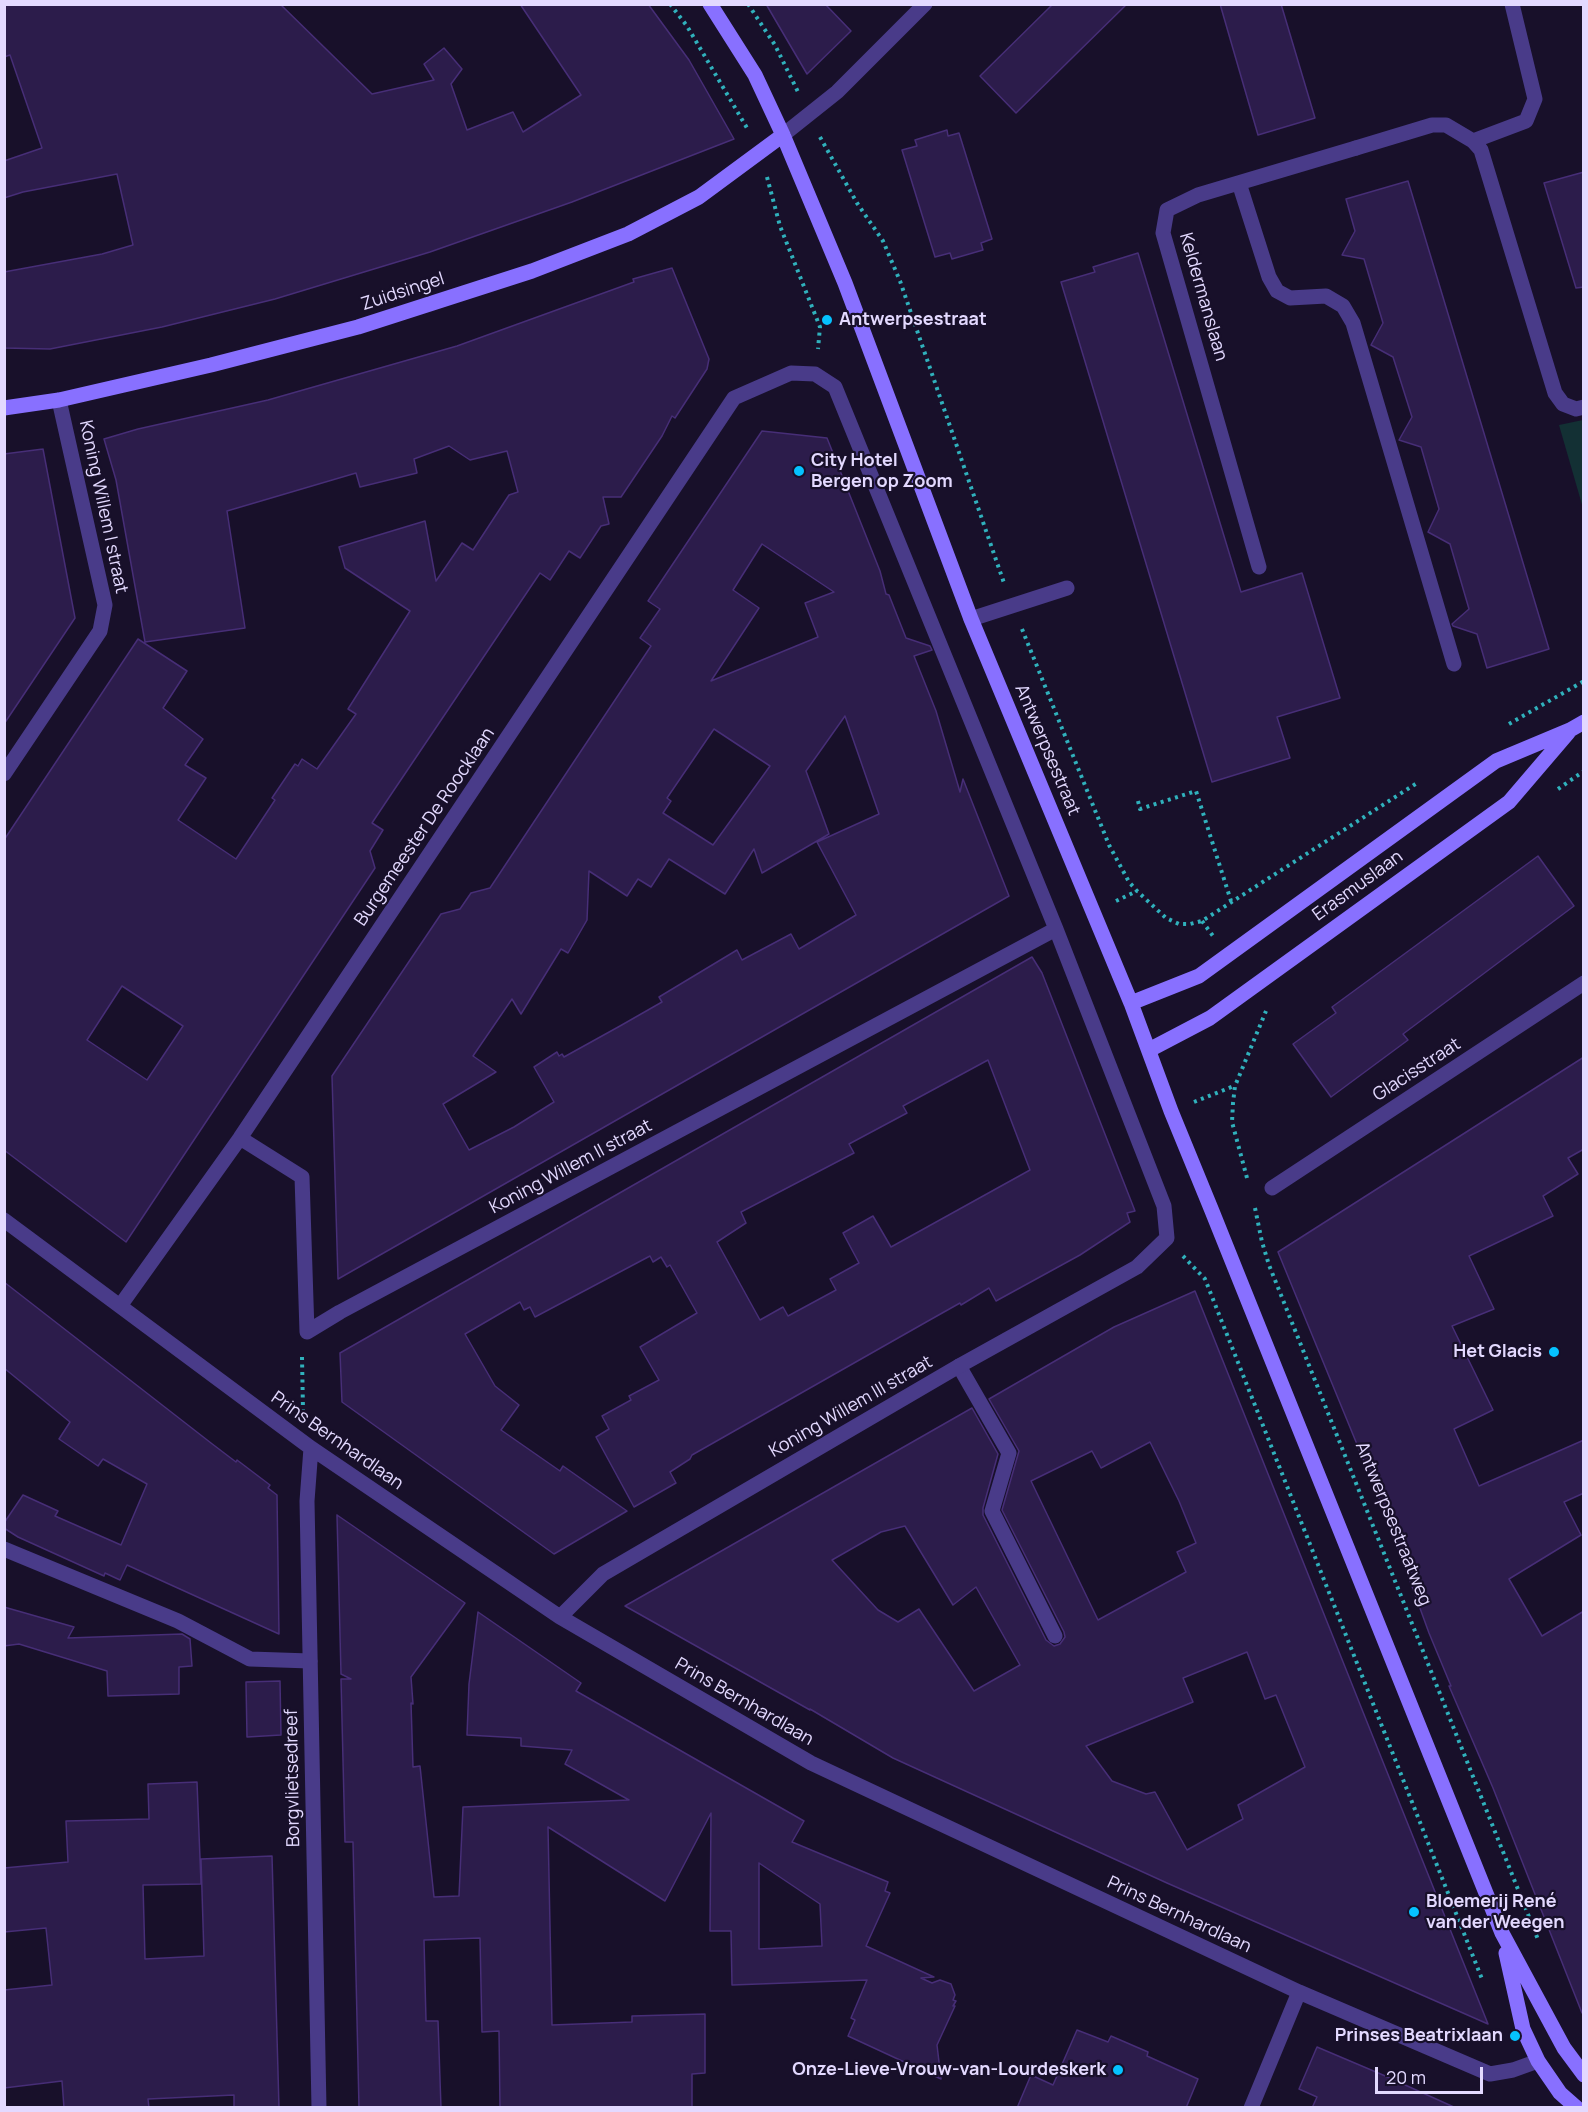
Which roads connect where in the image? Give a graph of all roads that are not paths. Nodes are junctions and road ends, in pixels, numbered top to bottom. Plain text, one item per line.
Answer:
1 (710, 4) edge
2 (925, 4) edge
3 (1512, 4) edge
4 (783, 135) junction
5 (1473, 141) junction
6 (1239, 183) junction
7 (59, 400) junction
8 (4, 408) edge
9 (1580, 408) edge
10 (1259, 567) dead end
11 (1067, 588) dead end
12 (971, 619) junction
13 (1454, 664) dead end
14 (1579, 726) edge
15 (4, 774) edge
16 (1056, 930) junction
17 (1584, 983) edge
18 (1131, 1003) junction
19 (1149, 1050) junction
20 (240, 1138) junction
21 (1272, 1188) dead end
22 (4, 1220) edge
23 (120, 1306) junction
24 (959, 1366) junction
25 (311, 1448) junction
26 (4, 1550) edge
27 (560, 1617) junction
28 (1055, 1636) dead end
29 (310, 1661) junction
30 (1502, 1933) junction
31 (1299, 1992) junction
32 (1538, 2061) junction
33 (1584, 2075) edge
34 (319, 2108) edge
35 (1251, 2108) edge
36 (1577, 2108) edge

1 - 4 main road, Antwerpsestraat
2 - 4 street
3 - 5 street
4 - 7 main road, Zuidsingel
4 - 12 main road, Antwerpsestraat
5 - 6 street, Keldermanslaan
5 - 9 street
6 - 10 street, Keldermanslaan
6 - 13 street
7 - 8 main road, Zuidsingel
7 - 15 street, Koning Willem I straat
11 - 12 street
12 - 18 main road, Antwerpsestraat
14 - 18 main road, Erasmuslaan
14 - 19 main road, Erasmuslaan
16 - 20 street, Koning Willem II straat
16 - 20 street, Burgemeester De Roocklaan
16 - 24 street, Koning Willem III straat
17 - 21 street, Glacisstraat
18 - 19 main road, Antwerpsestraat
19 - 30 main road
20 - 23 street, Burgemeester De Roocklaan
22 - 23 street, Prins Bernhardlaan
23 - 25 street, Prins Bernhardlaan
24 - 27 street, Koning Willem III straat
24 - 28 street
25 - 27 street, Prins Bernhardlaan
25 - 29 street, Borgvlietsedreef
26 - 29 street
27 - 31 street, Prins Bernhardlaan
29 - 34 street, Borgvlietsedreef
30 - 32 main road
30 - 33 main road
31 - 32 street, Prins Bernhardlaan
31 - 35 street
32 - 36 main road

